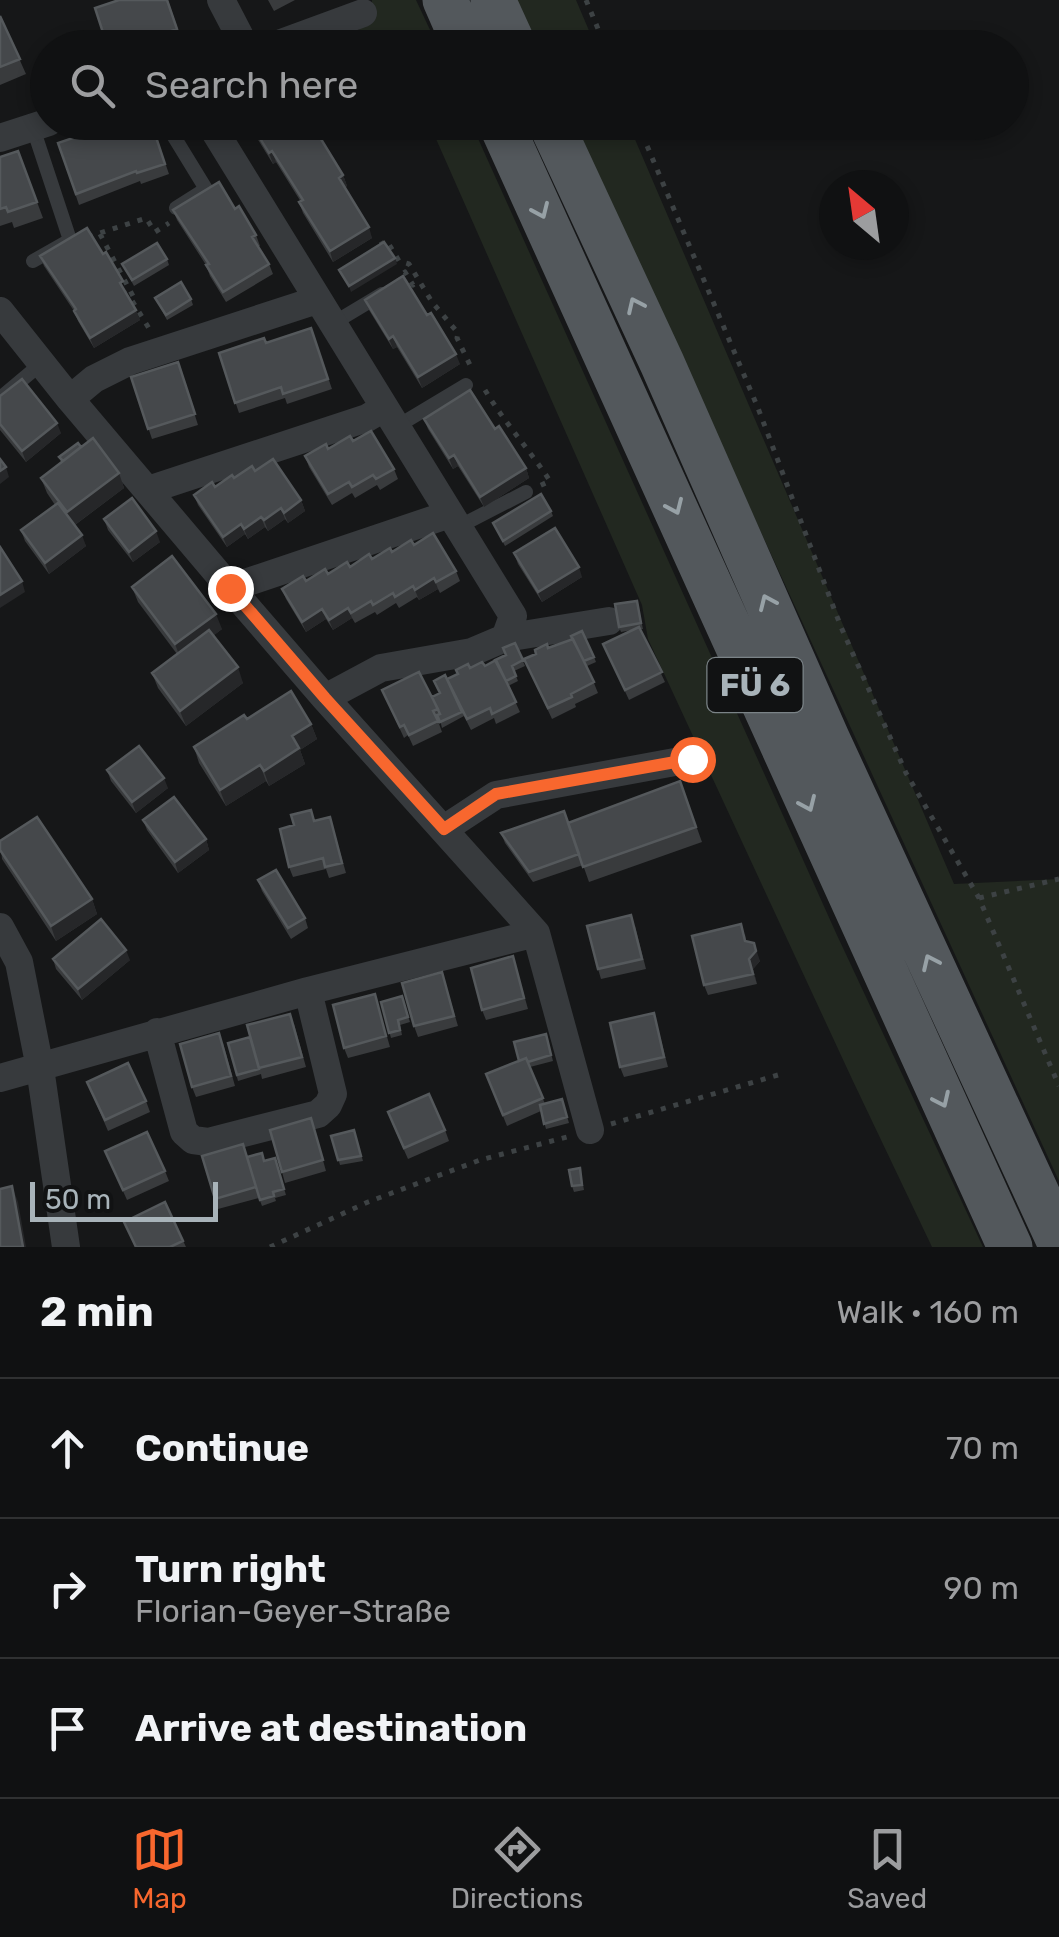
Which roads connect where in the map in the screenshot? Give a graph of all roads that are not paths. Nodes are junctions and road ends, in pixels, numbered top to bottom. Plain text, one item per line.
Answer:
1 (222, 0) edge
2 (444, 0) edge
3 (494, 0) edge
4 (351, 11) edge
5 (237, 30) edge
6 (308, 30) edge
7 (458, 30) edge
8 (507, 30) edge
9 (30, 128) edge
10 (0, 138) edge
11 (45, 140) edge
12 (177, 140) edge
13 (220, 140) edge
14 (508, 140) edge
15 (558, 140) edge
16 (175, 209) edge
17 (33, 261) dead end
18 (401, 282) edge
19 (317, 300) junction
20 (0, 311) edge
21 (332, 324) junction
22 (42, 364) junction
23 (466, 385) dead end
24 (0, 398) edge
25 (70, 399) junction
26 (390, 418) junction
27 (148, 490) junction
28 (526, 492) road end
29 (454, 520) junction
30 (230, 588) junction
31 (609, 621) dead end
32 (505, 638) junction
33 (325, 698) junction
34 (692, 759) dead end
35 (444, 829) junction
36 (0, 926) edge
37 (536, 933) junction
38 (308, 991) junction
39 (157, 1032) junction
40 (40, 1068) junction
41 (0, 1078) edge
42 (590, 1130) road end
43 (1059, 1241) edge
44 (66, 1247) edge
45 (1010, 1247) edge

1 - 5 street
2 - 7 main road
3 - 8 main road
4 - 6 street
9 - 10 street
11 - 17 lane
12 - 16 lane
13 - 19 street
14 -> 45 main road, FÜ 6
43 -> 15 main road, FÜ 6
18 - 21 lane
19 - 21 street
19 - 25 street
20 - 22 street
21 - 26 street
22 - 24 lane
22 - 25 street
23 - 26 lane
25 - 27 street
26 - 27 street
26 - 29 street
27 - 30 street
28 - 29 lane
29 - 30 street
29 - 32 street
30 - 33 street
31 - 32 street
32 - 33 street
33 - 35 street
34 - 35 street
35 - 37 street
36 - 40 street
37 - 38 street
37 - 42 street
38 - 39 street
38 - 39 street
39 - 40 street
40 - 41 street
40 - 44 street

